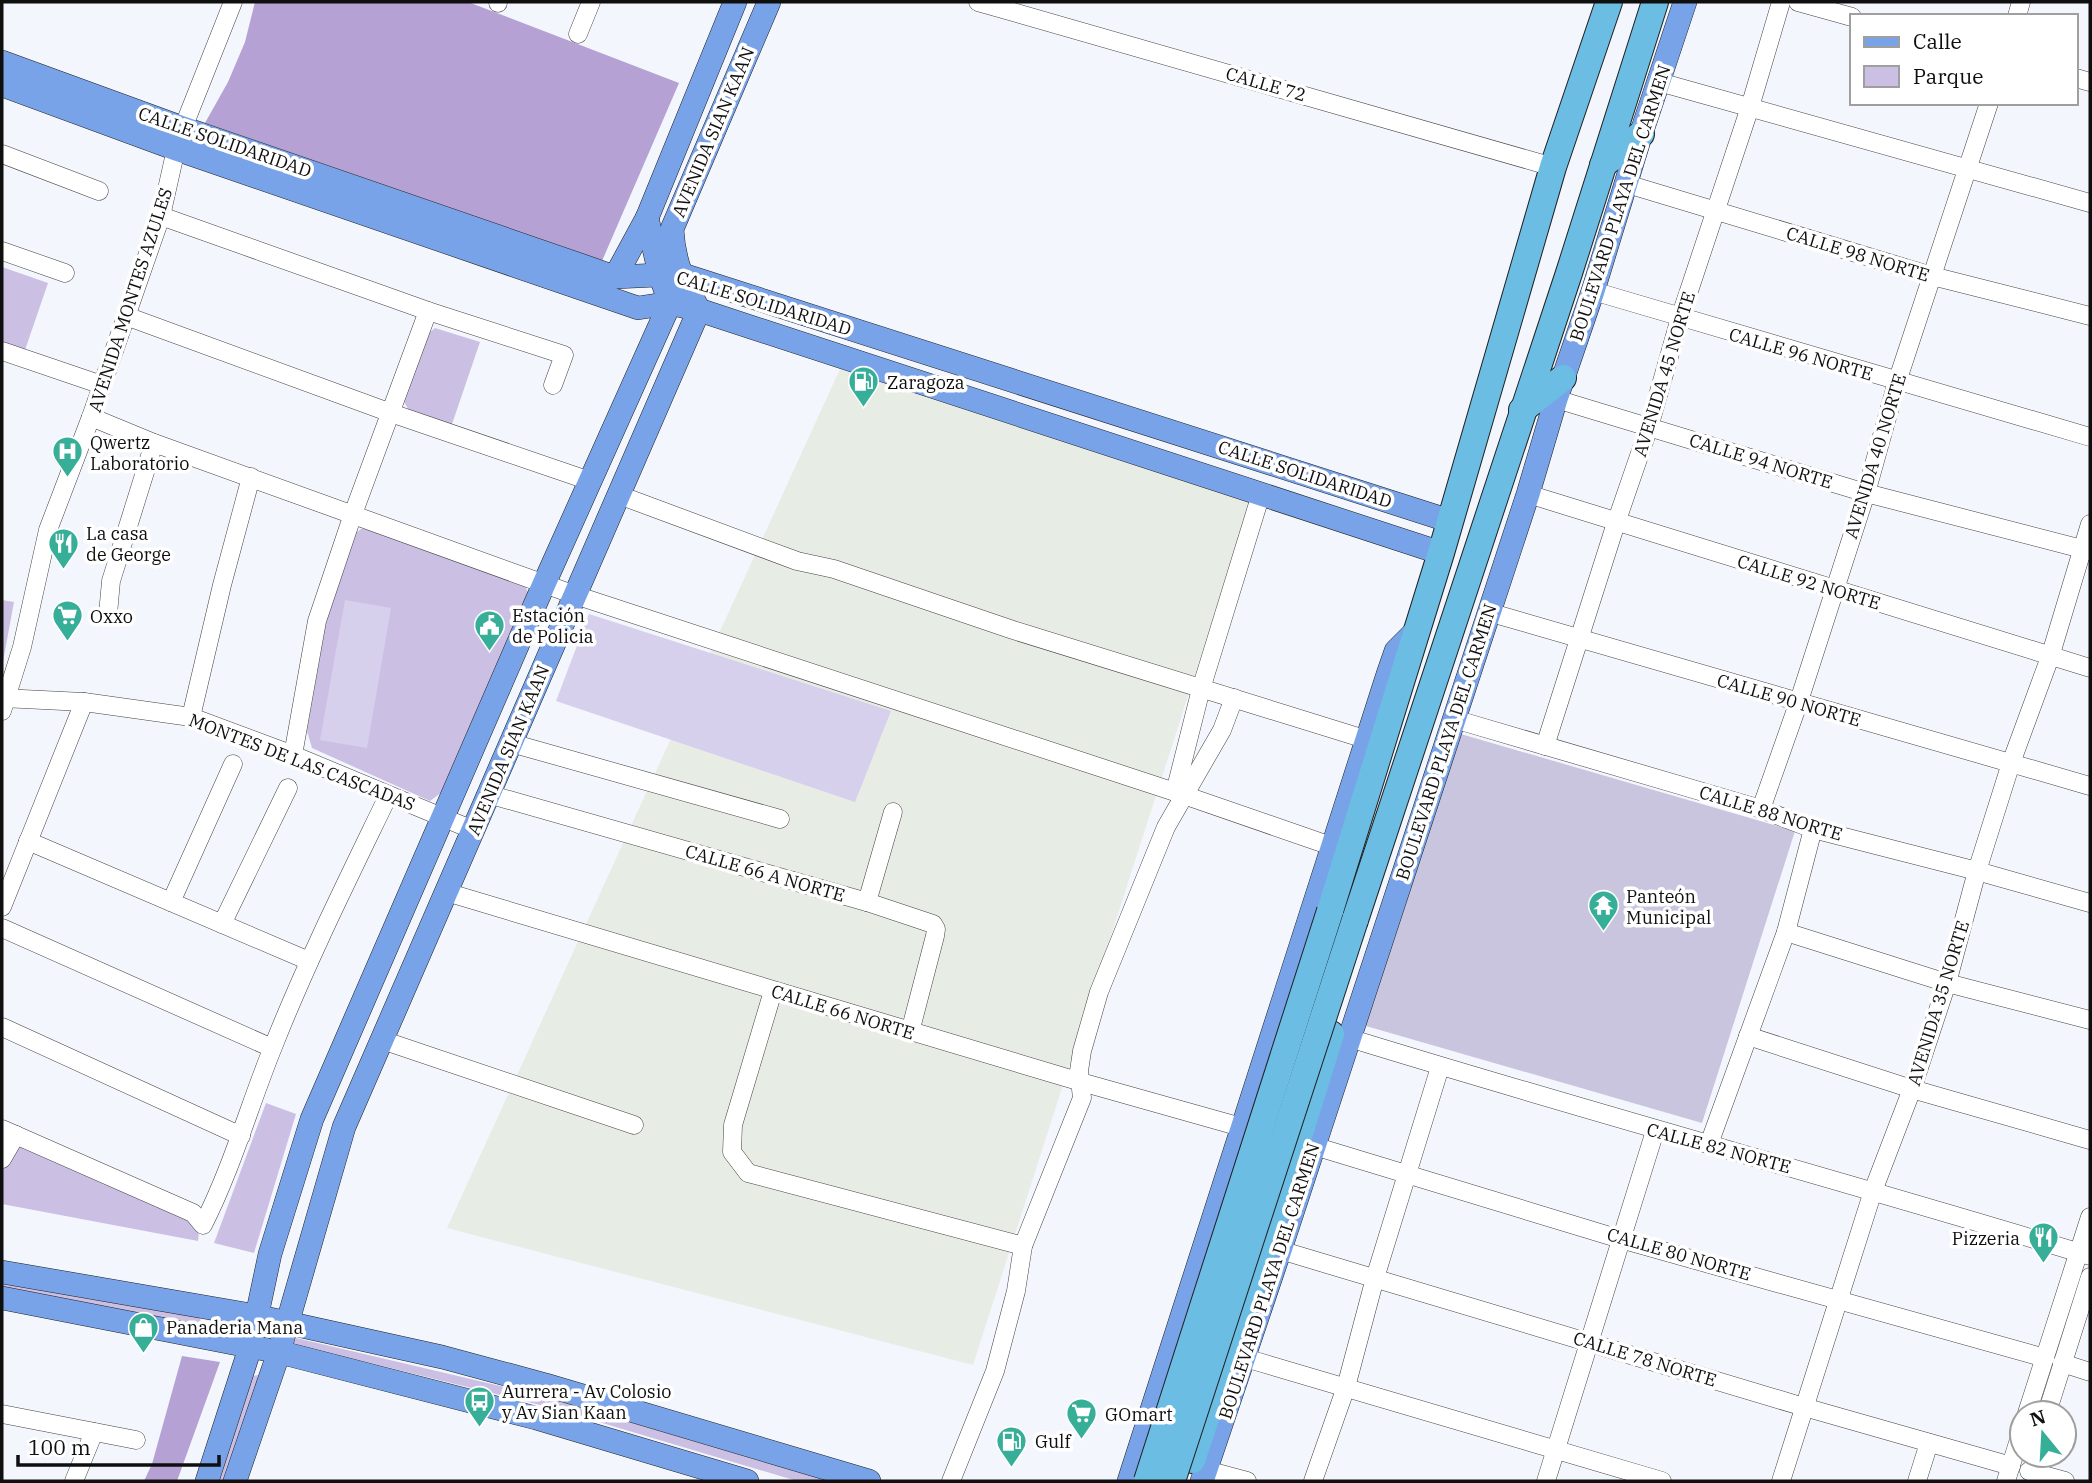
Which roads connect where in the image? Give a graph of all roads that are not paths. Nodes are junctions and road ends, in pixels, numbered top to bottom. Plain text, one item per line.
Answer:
1 (233, 2) edge
2 (591, 2) edge
3 (735, 2) edge
4 (769, 2) edge
5 (978, 2) edge
6 (1609, 2) edge
7 (1655, 2) edge
8 (1685, 2) edge
9 (1781, 2) edge
10 (1798, 2) edge
11 (1850, 16) edge
12 (578, 34) dead end
13 (2, 62) edge
14 (1659, 82) junction
15 (2, 85) edge
16 (1988, 105) edge
17 (1750, 107) junction
18 (1641, 134) junction
19 (179, 139) junction
20 (2, 154) edge
21 (1603, 165) junction
22 (1553, 167) junction
23 (1968, 169) junction
24 (1627, 184) junction
25 (99, 191) dead end
26 (2090, 203) edge
27 (1714, 210) junction
28 (161, 216) junction
29 (648, 218) junction
30 (2, 251) edge
31 (65, 273) dead end
32 (670, 275) junction
33 (1932, 276) junction
34 (615, 277) junction
35 (1593, 291) junction
36 (670, 303) junction
37 (699, 310) junction
38 (428, 311) junction
39 (125, 316) junction
40 (2090, 316) edge
41 (1680, 318) junction
42 (2, 351) edge
43 (1897, 382) junction
44 (102, 385) junction
45 (553, 385) dead end
46 (1559, 389) junction
47 (1522, 410) junction
48 (391, 413) junction
49 (91, 417) junction
50 (1649, 427) junction
51 (2090, 437) edge
52 (154, 443) junction
53 (1274, 464) junction
54 (1311, 476) junction
55 (251, 477) junction
56 (590, 481) junction
57 (1866, 493) junction
58 (1261, 494) junction
59 (1528, 494) junction
60 (619, 495) junction
61 (1300, 507) junction
62 (354, 514) junction
63 (1450, 521) junction
64 (1616, 523) junction
65 (2090, 524) edge
66 (2086, 550) edge
67 (1441, 553) junction
68 (544, 584) junction
69 (1834, 590) junction
70 (575, 594) junction
71 (1488, 612) junction
72 (107, 614) dead end
73 (1415, 632) junction
74 (1580, 639) junction
75 (1444, 648) junction
76 (2050, 657) junction
77 (2090, 668) edge
78 (1201, 689) junction
79 (1234, 698) junction
80 (3, 702) edge
81 (84, 702) junction
82 (1798, 704) junction
83 (191, 717) junction
84 (1454, 719) junction
85 (1368, 740) junction
86 (511, 743) junction
87 (1545, 746) junction
88 (293, 755) junction
89 (2011, 763) junction
90 (233, 764) dead end
91 (2090, 786) edge
92 (288, 789) dead end
93 (1180, 793) junction
94 (488, 794) junction
95 (388, 796) junction
96 (1761, 809) junction
97 (893, 812) dead end
98 (443, 818) junction
99 (780, 819) dead end
100 (1813, 829) junction
101 (473, 830) junction
102 (28, 841) junction
103 (1331, 846) junction
104 (1977, 871) junction
105 (446, 892) junction
106 (171, 902) junction
107 (867, 902) junction
108 (2090, 903) edge
109 (2, 907) edge
110 (222, 924) junction
111 (2, 928) edge
112 (1786, 932) junction
113 (309, 961) junction
114 (1947, 983) junction
115 (773, 991) junction
116 (2090, 1020) edge
117 (2, 1027) edge
118 (910, 1032) junction
119 (1748, 1036) junction
120 (1349, 1038) junction
121 (382, 1040) junction
122 (272, 1048) junction
123 (1440, 1066) junction
124 (1080, 1082) junction
125 (1912, 1089) junction
126 (634, 1125) dead end
127 (1241, 1127) junction
128 (1655, 1131) junction
129 (9, 1133) edge
130 (241, 1136) junction
131 (2090, 1140) edge
132 (1709, 1144) junction
133 (1314, 1146) junction
134 (2, 1159) edge
135 (1408, 1174) junction
136 (1873, 1191) junction
137 (2090, 1217) edge
138 (280, 1221) junction
139 (314, 1230) junction
140 (1620, 1239) junction
141 (1023, 1246) junction
142 (1280, 1250) junction
143 (2084, 1255) edge
144 (2, 1272) edge
145 (2090, 1277) edge
146 (1375, 1278) junction
147 (2, 1298) edge
148 (1838, 1299) junction
149 (257, 1316) junction
150 (287, 1324) junction
151 (1588, 1341) junction
152 (250, 1348) junction
153 (279, 1352) junction
154 (1245, 1357) junction
155 (2054, 1361) junction
156 (2090, 1372) edge
157 (1346, 1387) junction
158 (2034, 1399) edge
159 (2049, 1399) edge
160 (1804, 1407) junction
161 (2, 1414) edge
162 (94, 1432) junction
163 (136, 1440) dead end
164 (1929, 1443) junction
165 (1556, 1450) junction
166 (1137, 1455) junction
167 (2030, 1469) edge
168 (1196, 1474) edge
169 (2008, 1474) edge
170 (74, 1481) edge
171 (207, 1481) edge
172 (235, 1481) edge
173 (747, 1481) edge
174 (869, 1481) edge
175 (951, 1481) edge
176 (1129, 1481) edge
177 (1147, 1481) edge
178 (1172, 1481) edge
179 (1247, 1481) edge
180 (1313, 1481) edge
181 (1546, 1481) edge
182 (1662, 1481) edge
183 (1781, 1481) edge
184 (1917, 1481) edge
185 (2065, 1481) edge

1 - 19 street, AVENIDA MONTES AZULES
2 - 12 street
3 - 29 main road, AVENIDA SIAN KAAN
4 - 32 main road, AVENIDA SIAN KAAN
5 - 22 street, CALLE 72
6 - 22 highway
7 - 21 highway
8 - 14 main road, BOULEVARD PLAYA DEL CARMEN
9 - 17 street, AVENIDA 45 NORTE
10 - 11 street
13 - 19 main road, CALLE SOLIDARIDAD
14 - 17 street
14 - 18 main road, BOULEVARD PLAYA DEL CARMEN
15 - 19 main road, CALLE SOLIDARIDAD
16 - 23 street, AVENIDA 40 NORTE
17 - 23 street
17 - 27 street, AVENIDA 45 NORTE
18 - 21 highway
18 - 24 main road, BOULEVARD PLAYA DEL CARMEN
19 - 28 street, AVENIDA MONTES AZULES
19 - 34 main road, CALLE SOLIDARIDAD
19 - 36 main road, CALLE SOLIDARIDAD
20 - 25 street
21 - 47 highway
22 - 63 highway
23 - 26 street
23 - 33 street, AVENIDA 40 NORTE
24 - 27 street, CALLE 98 NORTE
24 - 35 main road, BOULEVARD PLAYA DEL CARMEN
27 - 33 street, CALLE 98 NORTE
27 - 41 street, AVENIDA 45 NORTE
28 - 38 street
28 - 39 street, AVENIDA MONTES AZULES
29 - 32 main road, AVENIDA SIAN KAAN
29 - 34 main road
30 - 31 street
32 - 34 main road, CALLE SOLIDARIDAD
32 - 36 main road, AVENIDA SIAN KAAN
32 - 37 main road, AVENIDA SIAN KAAN
32 - 53 main road, CALLE SOLIDARIDAD
33 - 40 street, CALLE 98 NORTE
33 - 43 street, AVENIDA 40 NORTE
35 - 41 street, CALLE 96 NORTE
35 - 46 main road, BOULEVARD PLAYA DEL CARMEN
36 - 37 main road, CALLE SOLIDARIDAD
36 - 56 main road, AVENIDA SIAN KAAN
37 - 58 main road, CALLE SOLIDARIDAD
37 - 60 main road, AVENIDA SIAN KAAN
38 - 45 street
38 - 48 street
39 - 44 street, AVENIDA MONTES AZULES
39 - 48 street
41 - 43 street, CALLE 96 NORTE
41 - 50 street, AVENIDA 45 NORTE
42 - 44 street
43 - 51 street, CALLE 96 NORTE
43 - 57 street, AVENIDA 40 NORTE
44 - 49 street, AVENIDA MONTES AZULES
46 - 47 highway
46 - 50 street, CALLE 94 NORTE
46 - 59 main road, BOULEVARD PLAYA DEL CARMEN
47 - 75 highway
48 - 56 street
48 - 62 street
49 - 52 street
49 - 80 street, AVENIDA MONTES AZULES
50 - 57 street, CALLE 94 NORTE
50 - 64 street, AVENIDA 45 NORTE
52 - 55 street
52 - 72 street
53 - 54 main road, CALLE SOLIDARIDAD
53 - 58 main road
54 - 61 main road
54 - 63 main road, CALLE SOLIDARIDAD
55 - 62 street
55 - 83 street
56 - 68 main road, AVENIDA SIAN KAAN
57 - 66 street, CALLE 94 NORTE
57 - 69 street, AVENIDA 40 NORTE
58 - 61 main road, CALLE SOLIDARIDAD
58 - 78 street
59 - 64 street, CALLE 92 NORTE
59 - 71 main road, BOULEVARD PLAYA DEL CARMEN
60 - 70 main road, AVENIDA SIAN KAAN
60 - 78 street
61 - 67 main road, CALLE SOLIDARIDAD
62 - 68 street
62 - 88 street
63 - 67 highway
64 - 69 street, CALLE 92 NORTE
64 - 74 street, AVENIDA 45 NORTE
65 - 66 street, AVENIDA 35 NORTE
66 - 76 street, AVENIDA 35 NORTE
67 - 73 highway
68 - 70 street
68 - 98 main road, AVENIDA SIAN KAAN
69 - 76 street, CALLE 92 NORTE
69 - 82 street, AVENIDA 40 NORTE
70 - 86 main road, AVENIDA SIAN KAAN
70 - 93 street
71 - 74 street, CALLE 90 NORTE
71 - 84 main road, BOULEVARD PLAYA DEL CARMEN
73 - 85 main road
73 - 177 highway, bridge
74 - 82 street, CALLE 90 NORTE
74 - 87 street, AVENIDA 45 NORTE
75 - 168 highway
75 - 178 highway, bridge
76 - 77 street, CALLE 92 NORTE
76 - 89 street, AVENIDA 35 NORTE
78 - 79 street
78 - 93 street
79 - 85 street
79 - 93 street
80 - 81 street, MONTES DE LAS CASCADAS
81 - 83 street, MONTES DE LAS CASCADAS
81 - 102 street
82 - 89 street, CALLE 90 NORTE
82 - 96 street, AVENIDA 40 NORTE
83 - 88 street, MONTES DE LAS CASCADAS
84 - 87 street, CALLE 88 NORTE
84 - 120 main road, BOULEVARD PLAYA DEL CARMEN
85 - 103 main road
86 - 94 main road, AVENIDA SIAN KAAN
86 - 99 street
87 - 96 street, CALLE 88 NORTE
88 - 95 street, MONTES DE LAS CASCADAS
89 - 91 street, CALLE 90 NORTE
89 - 104 street, AVENIDA 35 NORTE
90 - 106 street
92 - 110 street
93 - 103 street
93 - 124 street
94 - 101 main road, AVENIDA SIAN KAAN
94 - 107 street, CALLE 66 A NORTE
95 - 98 street, MONTES DE LAS CASCADAS
95 - 113 street
96 - 100 street, CALLE 88 NORTE
97 - 107 street
98 - 101 street, MONTES DE LAS CASCADAS
98 - 138 main road, AVENIDA SIAN KAAN
100 - 104 street, CALLE 88 NORTE
100 - 112 street
101 - 105 main road, AVENIDA SIAN KAAN
102 - 106 street
102 - 109 street
103 - 127 main road
104 - 108 street, CALLE 88 NORTE
104 - 114 street, AVENIDA 35 NORTE
105 - 115 street, CALLE 66 NORTE
105 - 121 main road, AVENIDA SIAN KAAN
106 - 110 street
107 - 118 street, CALLE 66 A NORTE
110 - 113 street
111 - 122 street
112 - 114 street
112 - 119 street
113 - 122 street
114 - 116 street
114 - 125 street, AVENIDA 35 NORTE
115 - 118 street, CALLE 66 NORTE
115 - 141 street
117 - 130 street
118 - 124 street, CALLE 66 NORTE
119 - 125 street
119 - 132 street
120 - 123 street, CALLE 82 NORTE
120 - 133 main road, BOULEVARD PLAYA DEL CARMEN
121 - 126 street
121 - 139 main road, AVENIDA SIAN KAAN
122 - 130 street
123 - 128 street, CALLE 82 NORTE
123 - 135 street
124 - 127 street, CALLE 66 NORTE
124 - 141 street
125 - 131 street
125 - 136 street, AVENIDA 35 NORTE
127 - 166 main road
128 - 132 street, CALLE 82 NORTE
128 - 140 street
129 - 130 street
129 - 134 street
132 - 136 street, CALLE 82 NORTE
133 - 135 street, CALLE 80 NORTE
133 - 142 main road, BOULEVARD PLAYA DEL CARMEN
135 - 140 street, CALLE 80 NORTE
135 - 146 street
136 - 143 street, CALLE 82 NORTE
136 - 148 street, AVENIDA 35 NORTE
137 - 143 street
138 - 139 main road
138 - 149 main road, AVENIDA SIAN KAAN
139 - 150 main road, AVENIDA SIAN KAAN
140 - 148 street, CALLE 80 NORTE
140 - 151 street
141 - 175 street
142 - 146 street, CALLE 78 NORTE
142 - 154 main road, BOULEVARD PLAYA DEL CARMEN
143 - 155 street
144 - 149 main road
145 - 155 street
146 - 151 street, CALLE 78 NORTE
146 - 157 street
147 - 152 main road
148 - 155 street, CALLE 80 NORTE
148 - 160 street, AVENIDA 35 NORTE
149 - 150 main road
149 - 152 main road, AVENIDA SIAN KAAN
150 - 153 main road, AVENIDA SIAN KAAN
150 - 174 main road
151 - 160 street, CALLE 78 NORTE
151 - 165 street
152 - 153 main road
152 - 171 main road, AVENIDA SIAN KAAN
153 - 172 main road, AVENIDA SIAN KAAN
153 - 173 main road
154 - 157 street
154 - 168 main road, BOULEVARD PLAYA DEL CARMEN
155 - 156 street, CALLE 80 NORTE
155 - 158 street
155 - 159 street
157 - 165 street
157 - 180 street
160 - 164 street, CALLE 78 NORTE
160 - 183 street, AVENIDA 35 NORTE
161 - 162 street
162 - 163 street
162 - 170 street
164 - 169 street, CALLE 78 NORTE
164 - 184 street
165 - 181 street
165 - 182 street
166 - 168 main road
166 - 176 main road
167 - 185 street
168 - 179 street

